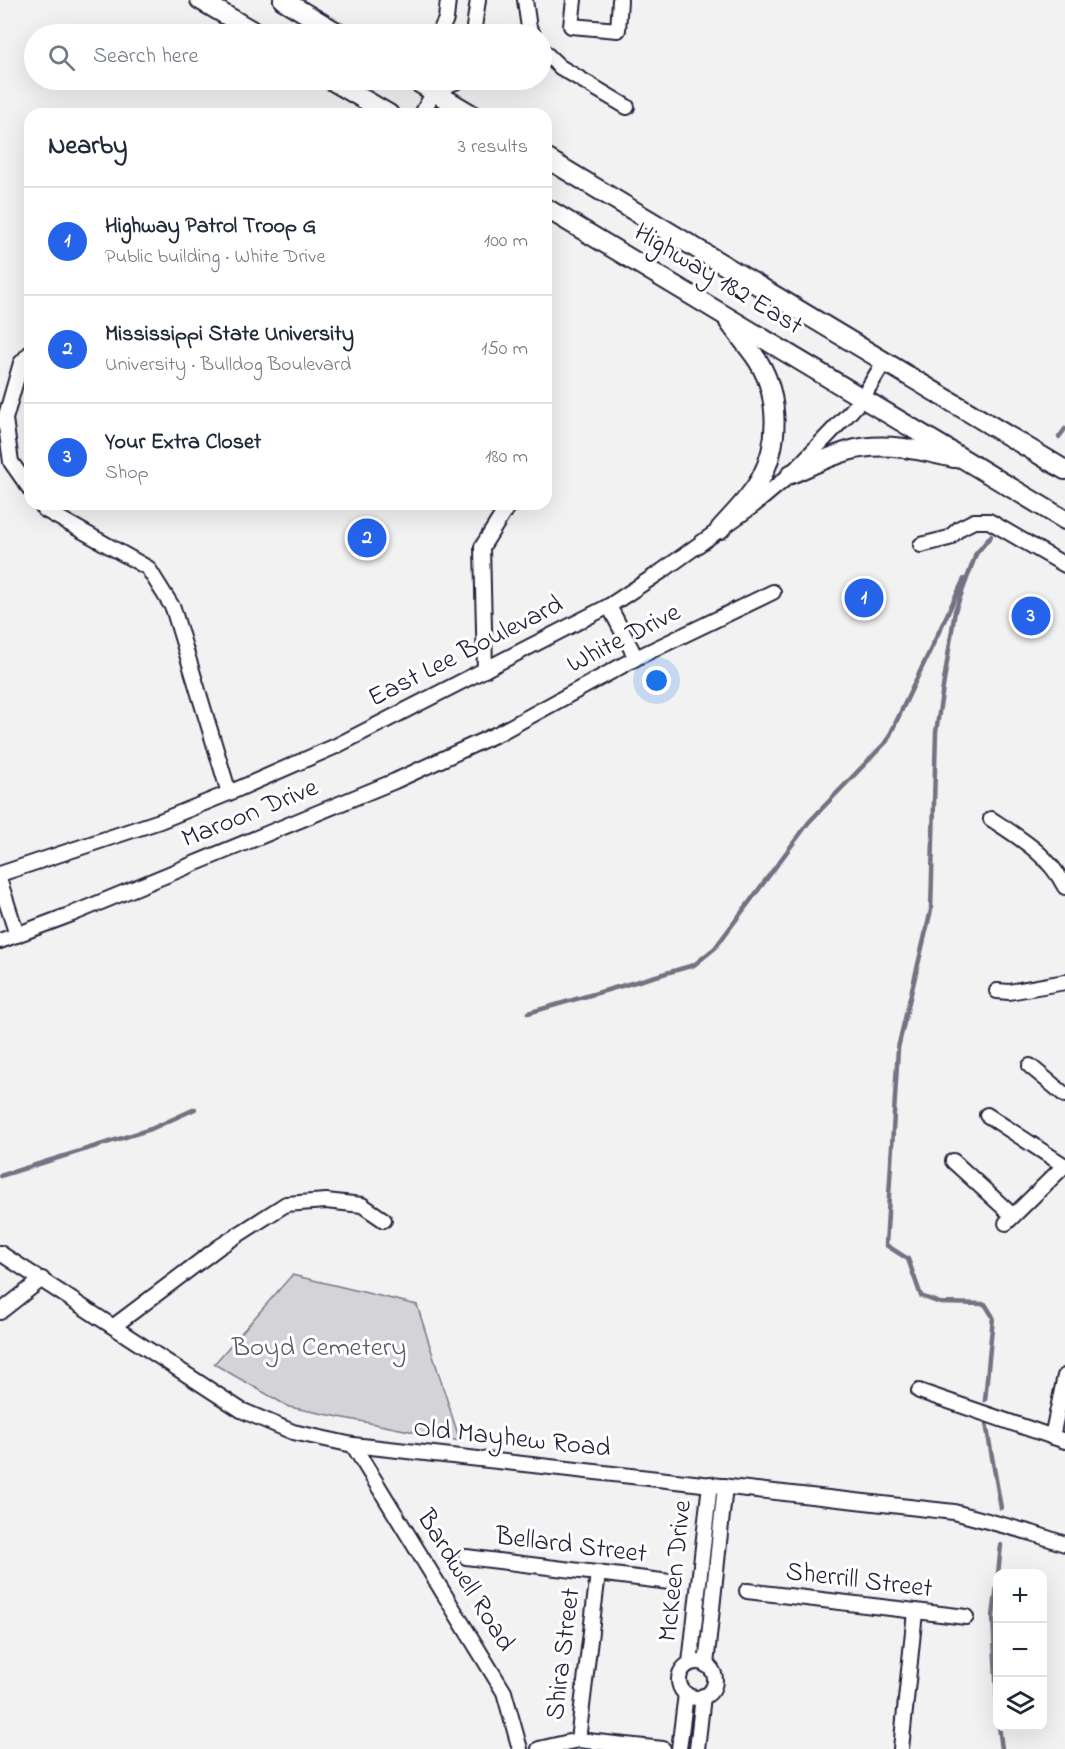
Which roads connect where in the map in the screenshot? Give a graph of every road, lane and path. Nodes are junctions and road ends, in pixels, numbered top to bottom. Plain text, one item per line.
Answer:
1 (200, 0) edge
2 (283, 0) edge
3 (448, 0) edge
4 (478, 0) edge
5 (525, 0) edge
6 (574, 0) edge
7 (620, 0) edge
8 (241, 24) edge
9 (323, 24) edge
10 (444, 24) edge
11 (474, 24) edge
12 (528, 24) edge
13 (552, 59) edge
14 (348, 90) edge
15 (431, 90) edge
16 (440, 90) edge
17 (627, 107) dead end
18 (379, 108) edge
19 (424, 108) edge
20 (463, 108) edge
21 (552, 162) edge
22 (552, 212) edge
23 (722, 313) junction
24 (24, 360) edge
25 (884, 362) junction
26 (863, 397) junction
27 (973, 463) junction
28 (1065, 470) edge
29 (791, 474) junction
30 (24, 480) edge
31 (45, 510) edge
32 (505, 510) edge
33 (1065, 520) edge
34 (720, 529) junction
35 (921, 545) dead end
36 (1065, 565) edge
37 (772, 592) dead end
38 (609, 606) junction
39 (636, 658) junction
40 (485, 670) junction
41 (499, 733) joint
42 (229, 793) junction
43 (991, 819) dead end
44 (0, 874) edge
45 (0, 882) edge
46 (1065, 887) edge
47 (17, 935) junction
48 (0, 941) edge
49 (1065, 982) edge
50 (997, 991) dead end
51 (1030, 1066) dead end
52 (1065, 1095) edge
53 (987, 1115) dead end
54 (953, 1161) dead end
55 (1065, 1166) edge
56 (384, 1220) dead end
57 (0, 1253) edge
58 (42, 1279) junction
59 (0, 1312) edge
60 (114, 1326) junction
61 (1065, 1376) edge
62 (920, 1390) dead end
63 (1059, 1439) edge
64 (353, 1446) junction
65 (710, 1484) junction
66 (724, 1486) junction
67 (1065, 1544) edge
68 (466, 1557) dead end
69 (598, 1573) junction
70 (670, 1582) dead end
71 (747, 1591) dead end
72 (915, 1612) junction
73 (966, 1617) dead end
74 (690, 1663) junction
75 (706, 1665) junction
76 (686, 1694) junction
77 (703, 1696) junction
78 (578, 1740) junction
79 (520, 1749) edge
80 (539, 1749) edge
81 (663, 1749) edge
82 (679, 1749) edge
83 (697, 1749) edge
84 (901, 1749) edge

1 - 8 main road
2 - 9 main road
3 - 10 street
4 - 11 street
5 - 12 street
6 - 7 street
13 - 17 street
14 - 18 main road
15 - 19 street
16 - 20 main road
21 - 25 main road
22 - 23 main road, Highway 182 East
23 - 26 main road, Highway 182 East
23 - 34 main road
24 - 30 street
25 - 26 street, East Lee Boulevard
25 - 28 main road
26 - 27 main road, Highway 182 East
26 - 29 street, East Lee Boulevard
27 - 29 main road
27 - 33 main road, Highway 182 East
29 - 34 street, East Lee Boulevard
31 - 42 street
32 - 40 street
34 - 38 street, East Lee Boulevard
35 - 36 street
37 - 39 street, White Drive
38 - 39 street
38 - 40 street, East Lee Boulevard
39 - 41 street, White Drive
40 - 42 street, East Lee Boulevard
41 - 47 street, Maroon Drive
42 - 44 street, East Lee Boulevard
43 - 46 street
45 - 47 street
47 - 48 street, Maroon Drive
49 - 50 street
51 - 52 street
53 - 55 street
54 - 55 street
56 - 60 street
57 - 58 street, Old Mayhew Road
58 - 59 street
58 - 60 street, Old Mayhew Road
60 - 64 street, Old Mayhew Road
61 - 63 street
62 - 63 street
64 - 65 street, Old Mayhew Road
64 - 79 street, Bardwell Road
65 - 66 street, Old Mayhew Road
65 - 74 street, McKeen Drive
66 - 67 street, Old Mayhew Road
66 - 75 street, McKeen Drive
68 - 69 street, Bellard Street
69 - 70 street, Bellard Street
69 - 78 street, Shira Street
71 - 72 street, Sherrill Street
72 - 73 street, Sherrill Street
72 - 84 street
74 - 75 street, McKeen Drive
74 - 76 street, McKeen Drive
75 - 77 street, McKeen Drive
76 - 77 street
76 - 82 street, McKeen Drive
77 - 83 street, McKeen Drive
78 - 80 street
78 - 81 street

